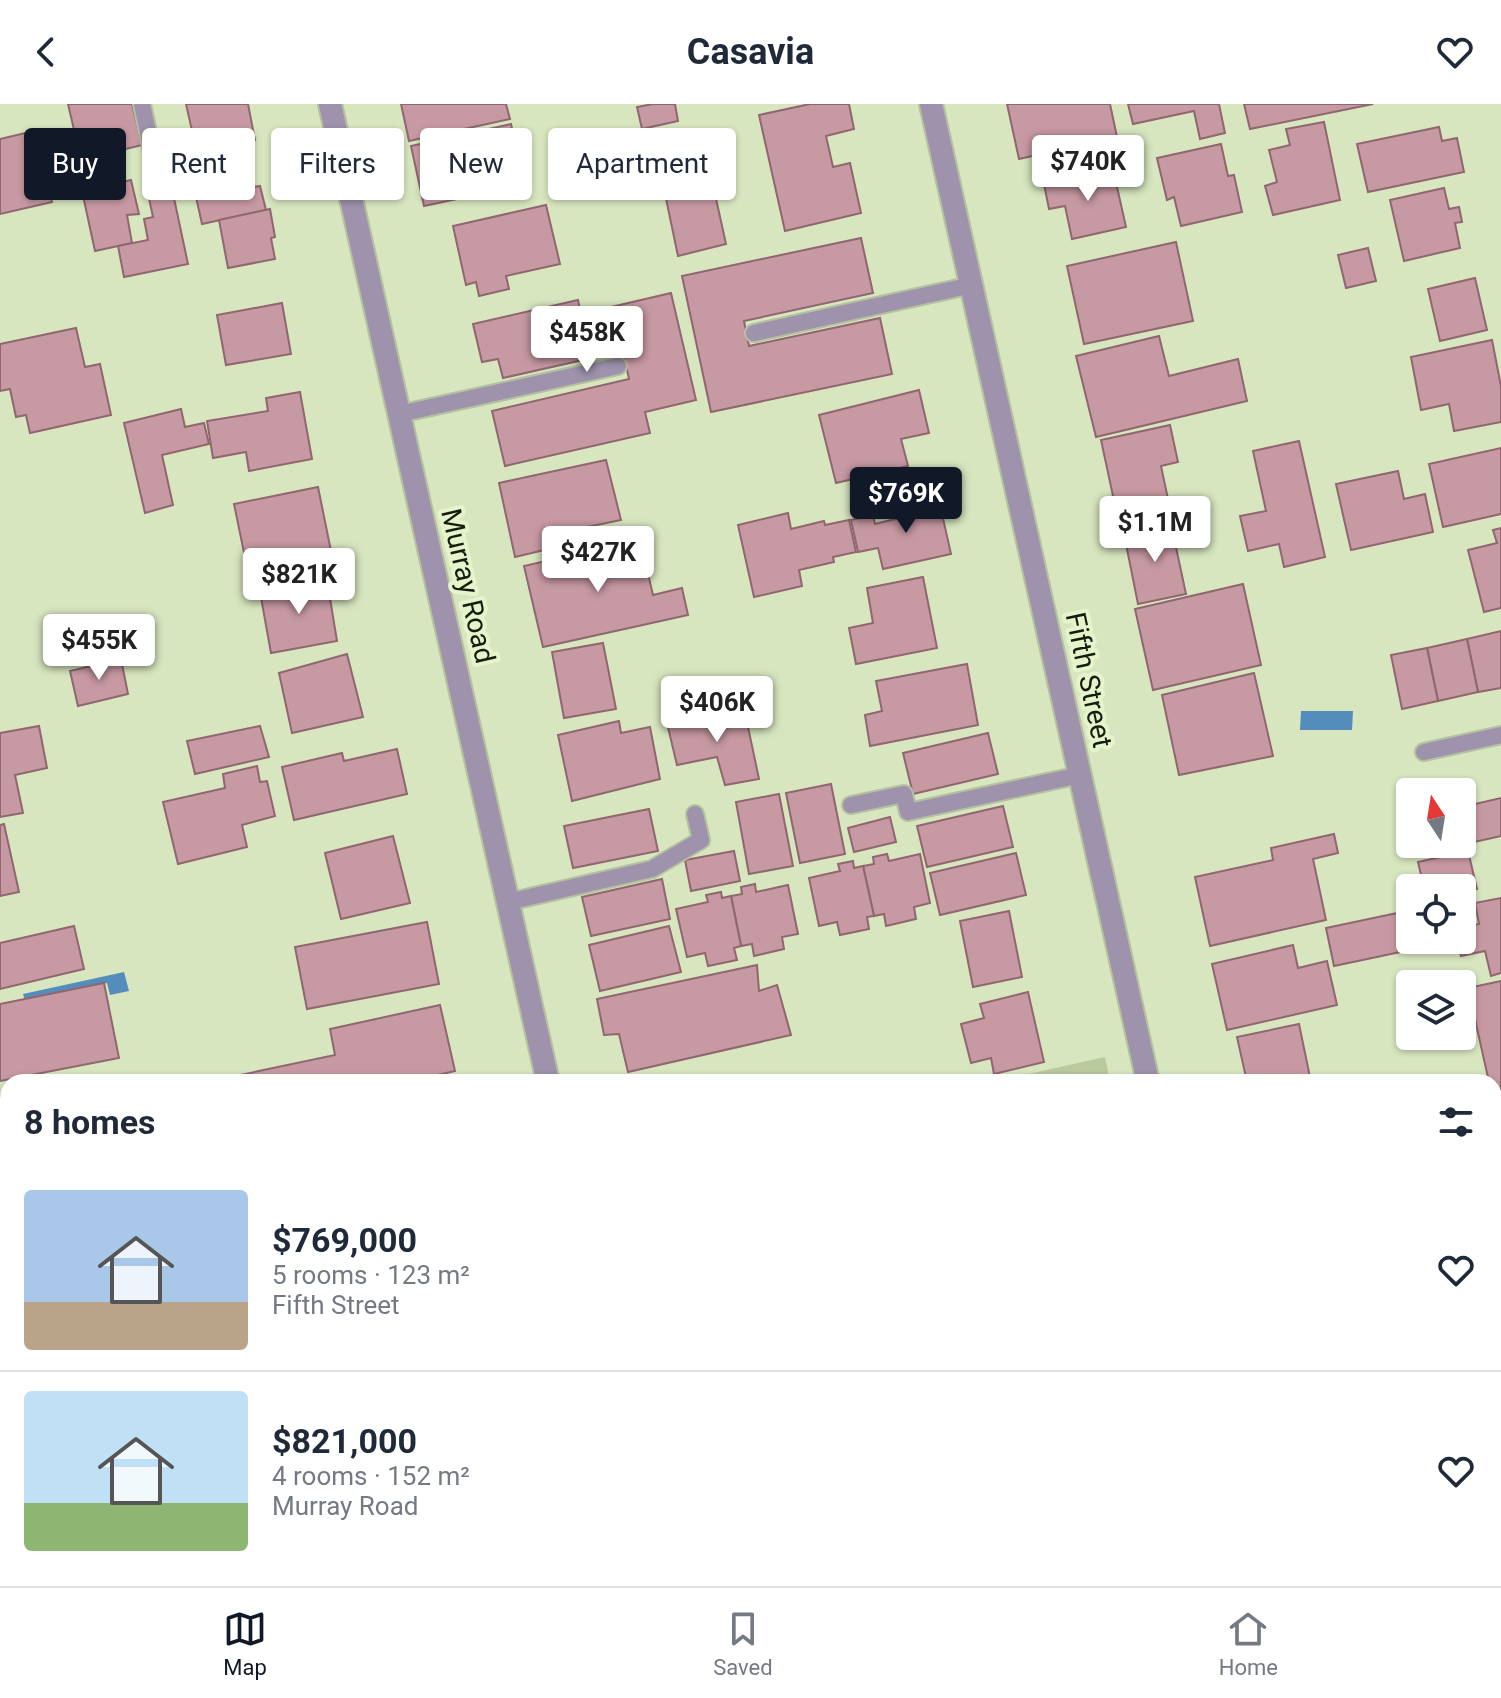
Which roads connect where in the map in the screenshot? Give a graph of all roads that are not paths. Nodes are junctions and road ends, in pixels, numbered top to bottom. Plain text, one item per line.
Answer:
1 (142, 104) edge
2 (330, 104) edge
3 (931, 104) edge
4 (147, 128) edge
5 (972, 285) junction
6 (754, 333) dead end
7 (618, 366) dead end
8 (399, 414) junction
9 (1501, 735) edge
10 (1424, 752) dead end
11 (1080, 775) junction
12 (851, 805) dead end
13 (695, 814) dead end
14 (508, 902) junction
15 (546, 1074) edge
16 (1146, 1074) edge

1 - 4 lane
2 - 8 street, Murray Road
3 - 5 street, Fifth Street
5 - 6 lane
5 - 11 street, Fifth Street
7 - 8 lane
8 - 14 street, Murray Road
9 - 10 lane
11 - 12 lane
11 - 16 street, Fifth Street
13 - 14 lane
14 - 15 street, Murray Road

